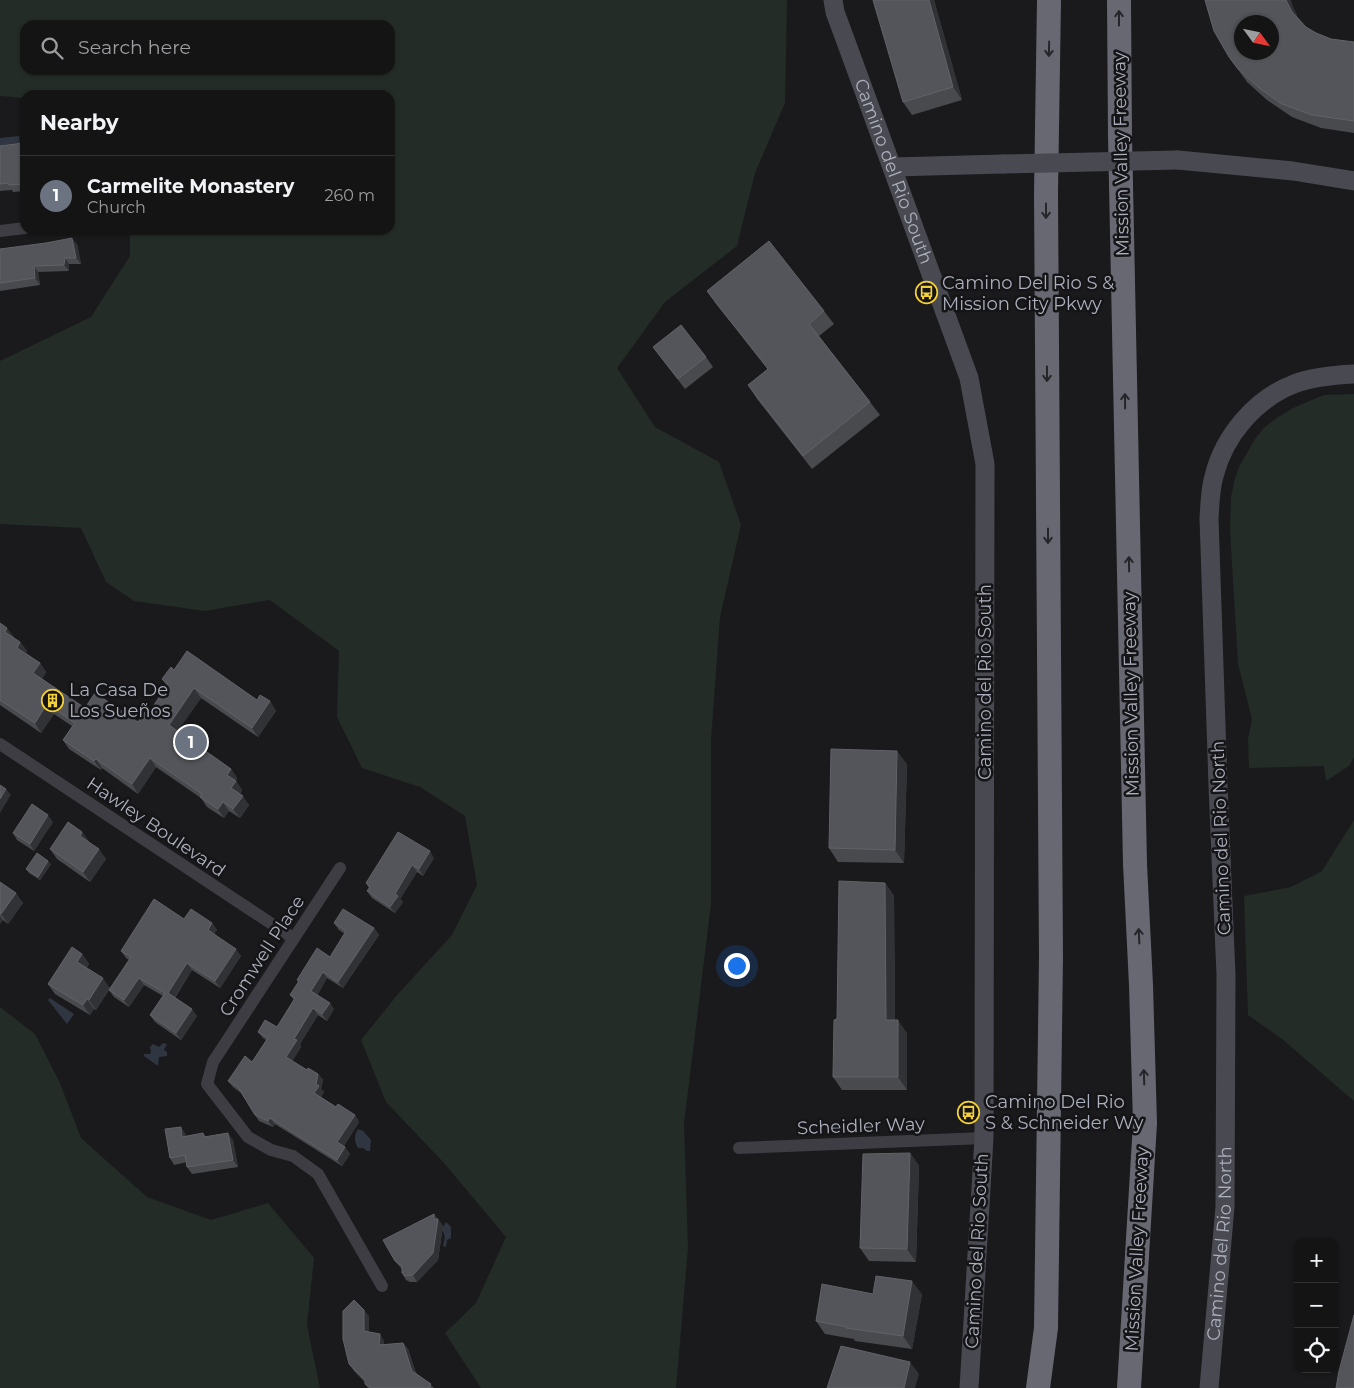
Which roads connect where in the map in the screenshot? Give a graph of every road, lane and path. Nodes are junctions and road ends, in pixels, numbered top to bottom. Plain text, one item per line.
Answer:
1 (834, 0) edge
2 (1049, 0) edge
3 (1119, 0) edge
4 (893, 167) junction
5 (1354, 181) edge
6 (20, 229) edge
7 (0, 231) edge
8 (1354, 374) edge
9 (0, 744) edge
10 (340, 868) dead end
11 (293, 938) junction
12 (984, 1138) junction
13 (739, 1148) dead end
14 (382, 1286) dead end
15 (969, 1388) edge
16 (1038, 1388) edge
17 (1128, 1388) edge
18 (1209, 1388) edge

1 - 4 street, Camino del Rio South
2 -> 16 highway
17 -> 3 highway, Mission Valley Freeway
4 - 5 street, bridge
4 - 12 street, Camino del Rio South
6 - 7 street
8 - 18 street, Camino del Rio North
9 - 11 street, Hawley Boulevard
10 - 11 street, Cromwell Place
11 - 14 street, Cromwell Place
12 - 13 street, Scheidler Way
12 - 15 street, Camino del Rio South

